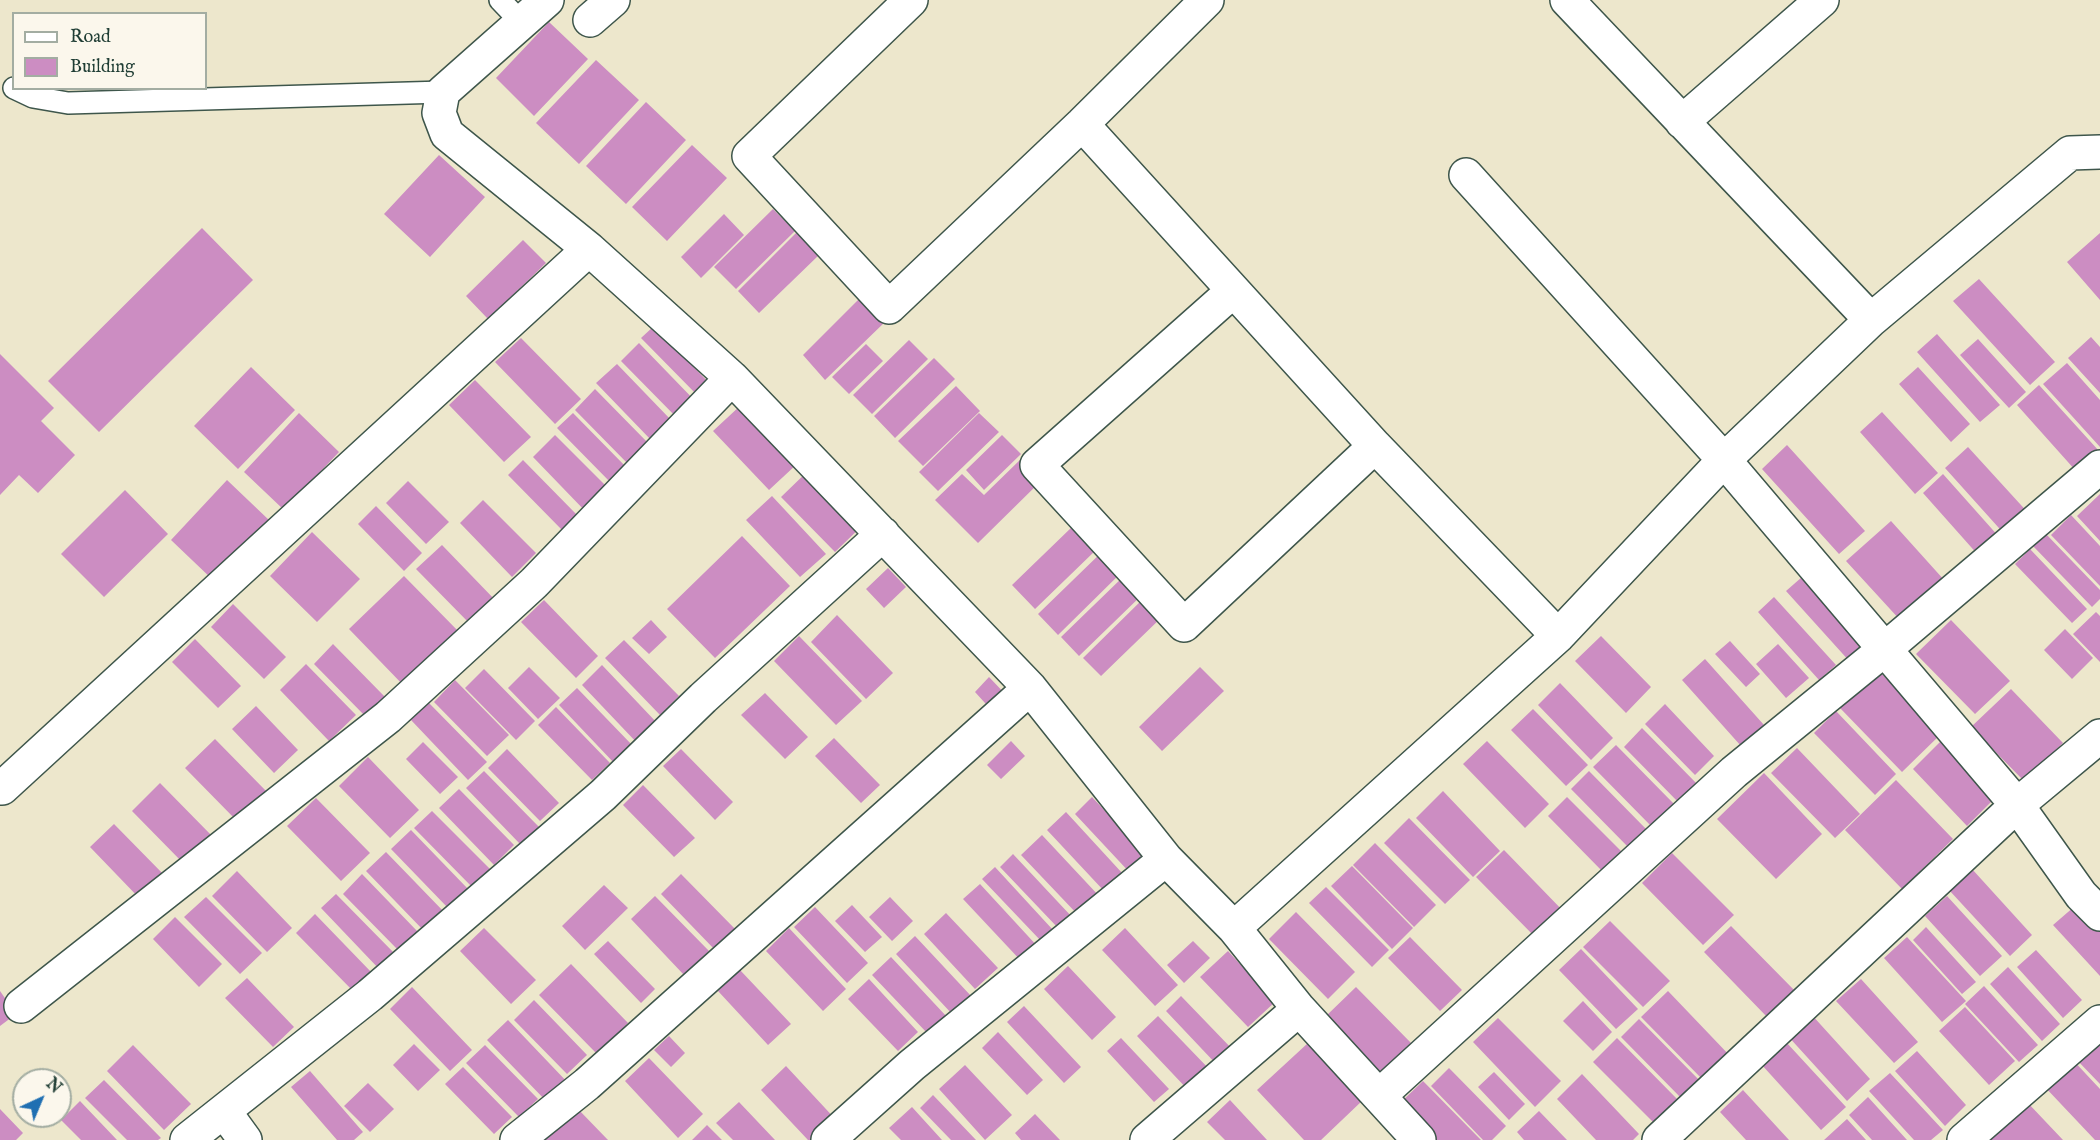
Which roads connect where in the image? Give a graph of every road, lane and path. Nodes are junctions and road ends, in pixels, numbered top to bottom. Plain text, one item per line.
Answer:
1 (547, 0) edge
2 (911, 0) edge
3 (1207, 0) edge
4 (1567, 0) edge
5 (1822, 0) edge
6 (511, 11) edge
7 (18, 90) edge
8 (443, 92) junction
9 (1683, 122) junction
10 (1082, 124) junction
11 (2100, 152) edge
12 (1466, 175) dead end
13 (589, 249) junction
14 (1233, 291) junction
15 (1871, 321) junction
16 (732, 378) junction
17 (1375, 446) junction
18 (1724, 460) junction
19 (2100, 467) edge
20 (883, 534) junction
21 (1558, 636) junction
22 (1885, 649) junction
23 (1030, 688) junction
24 (2100, 736) edge
25 (2, 788) dead end
26 (2017, 805) junction
27 (1166, 859) junction
28 (2100, 914) edge
29 (1234, 928) junction
30 (21, 1006) dead end
31 (1299, 1009) junction
32 (2100, 1022) edge
33 (1379, 1096) junction
34 (224, 1111) junction
35 (187, 1140) edge
36 (245, 1140) edge
37 (517, 1140) edge
38 (828, 1140) edge
39 (1147, 1140) edge
40 (1419, 1140) edge
41 (1659, 1140) edge
42 (1964, 1140) edge

1 - 6 street
2 - 10 street
3 - 10 street
4 - 9 street
5 - 9 street
6 - 8 street
7 - 8 lane
8 - 13 street
9 - 15 street
10 - 14 street
11 - 15 street
12 - 18 street
13 - 16 street
13 - 25 street
14 - 17 street
14 - 17 street
15 - 18 street
16 - 20 street
16 - 30 street
17 - 21 street
18 - 21 street
18 - 22 street
19 - 22 street
20 - 23 street
20 - 34 street
21 - 29 street
22 - 26 street
22 - 33 street
23 - 27 street
23 - 37 street
24 - 26 street
26 - 28 street
26 - 41 street
27 - 29 street
27 - 38 street
29 - 31 street
31 - 33 street
31 - 39 street
32 - 42 street
33 - 40 street
34 - 35 street
34 - 36 street

